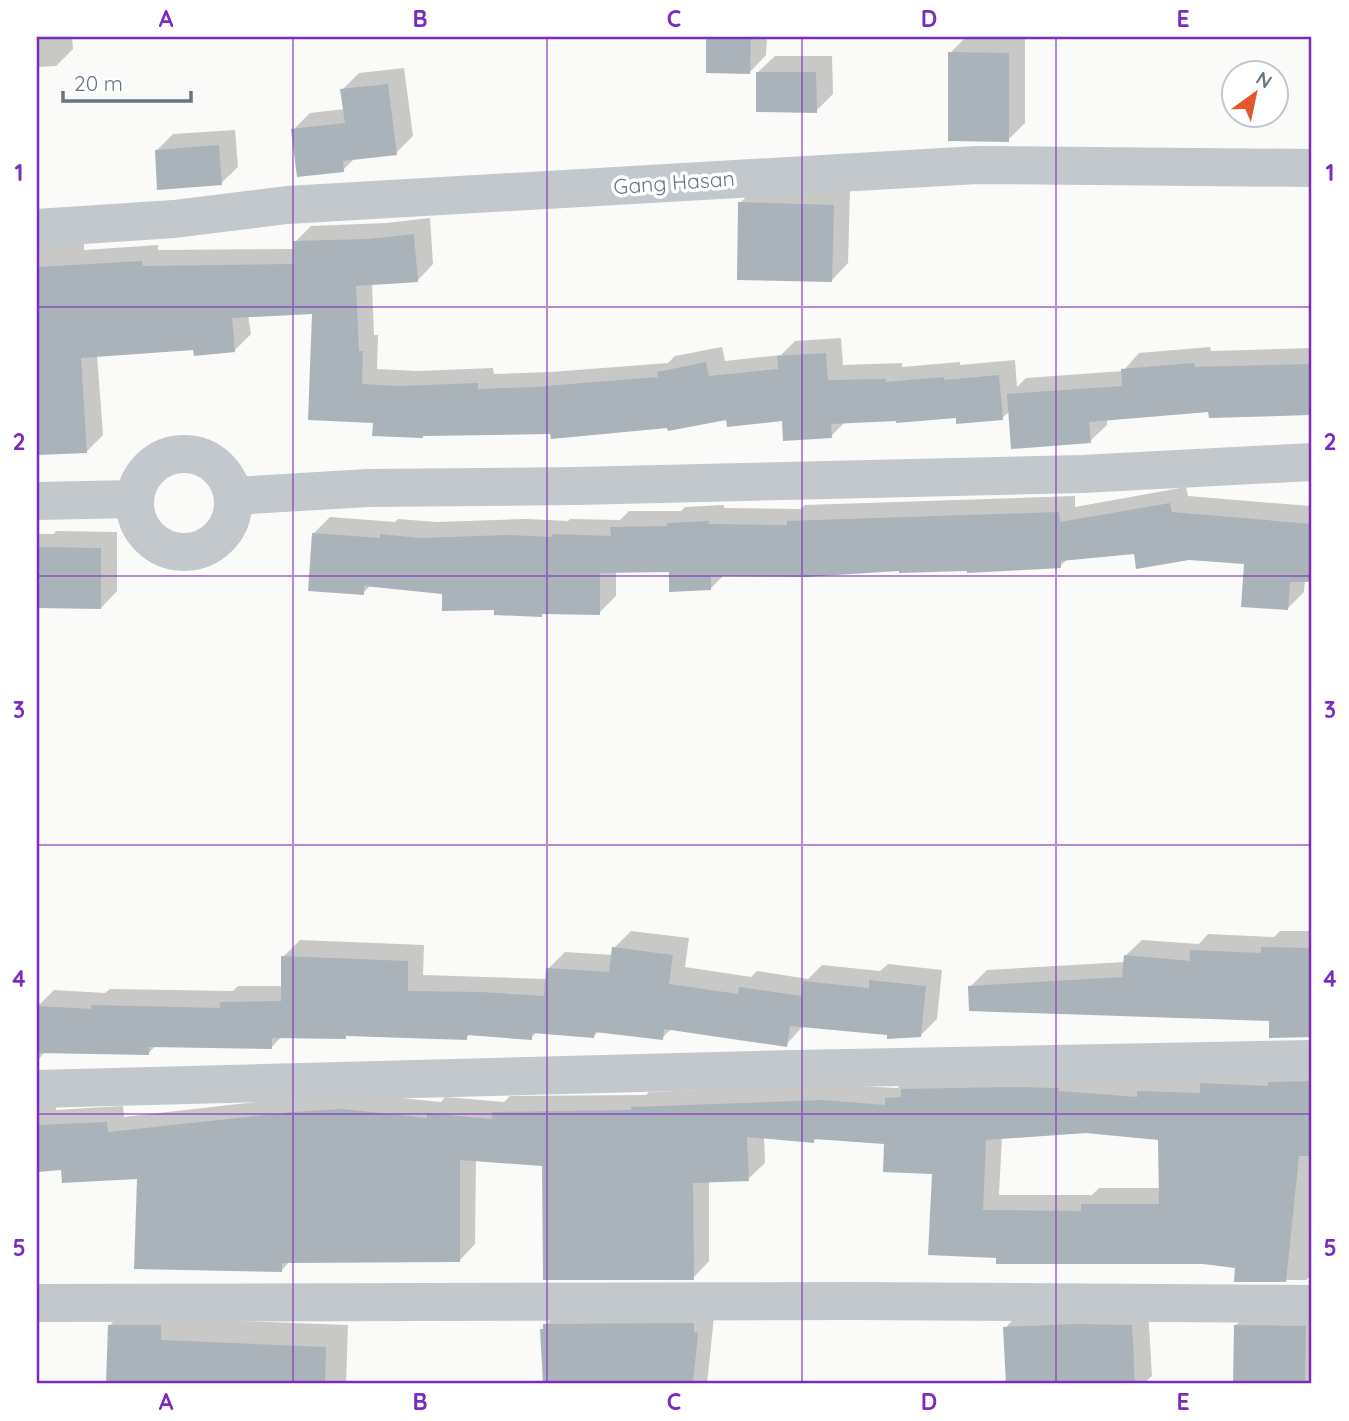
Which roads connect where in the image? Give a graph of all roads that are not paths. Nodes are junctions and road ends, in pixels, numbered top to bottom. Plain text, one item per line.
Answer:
1 (1312, 168) edge
2 (37, 228) edge
3 (1312, 462) edge
4 (234, 496) junction
5 (134, 499) junction
6 (37, 501) edge
7 (1312, 1059) edge
8 (37, 1089) edge
9 (37, 1303) edge
10 (1312, 1304) edge

1 - 2 street, Gang Hasan
3 - 4 street
4 - 5 street
4 - 5 street
5 - 6 street
7 - 8 street
9 - 10 street

